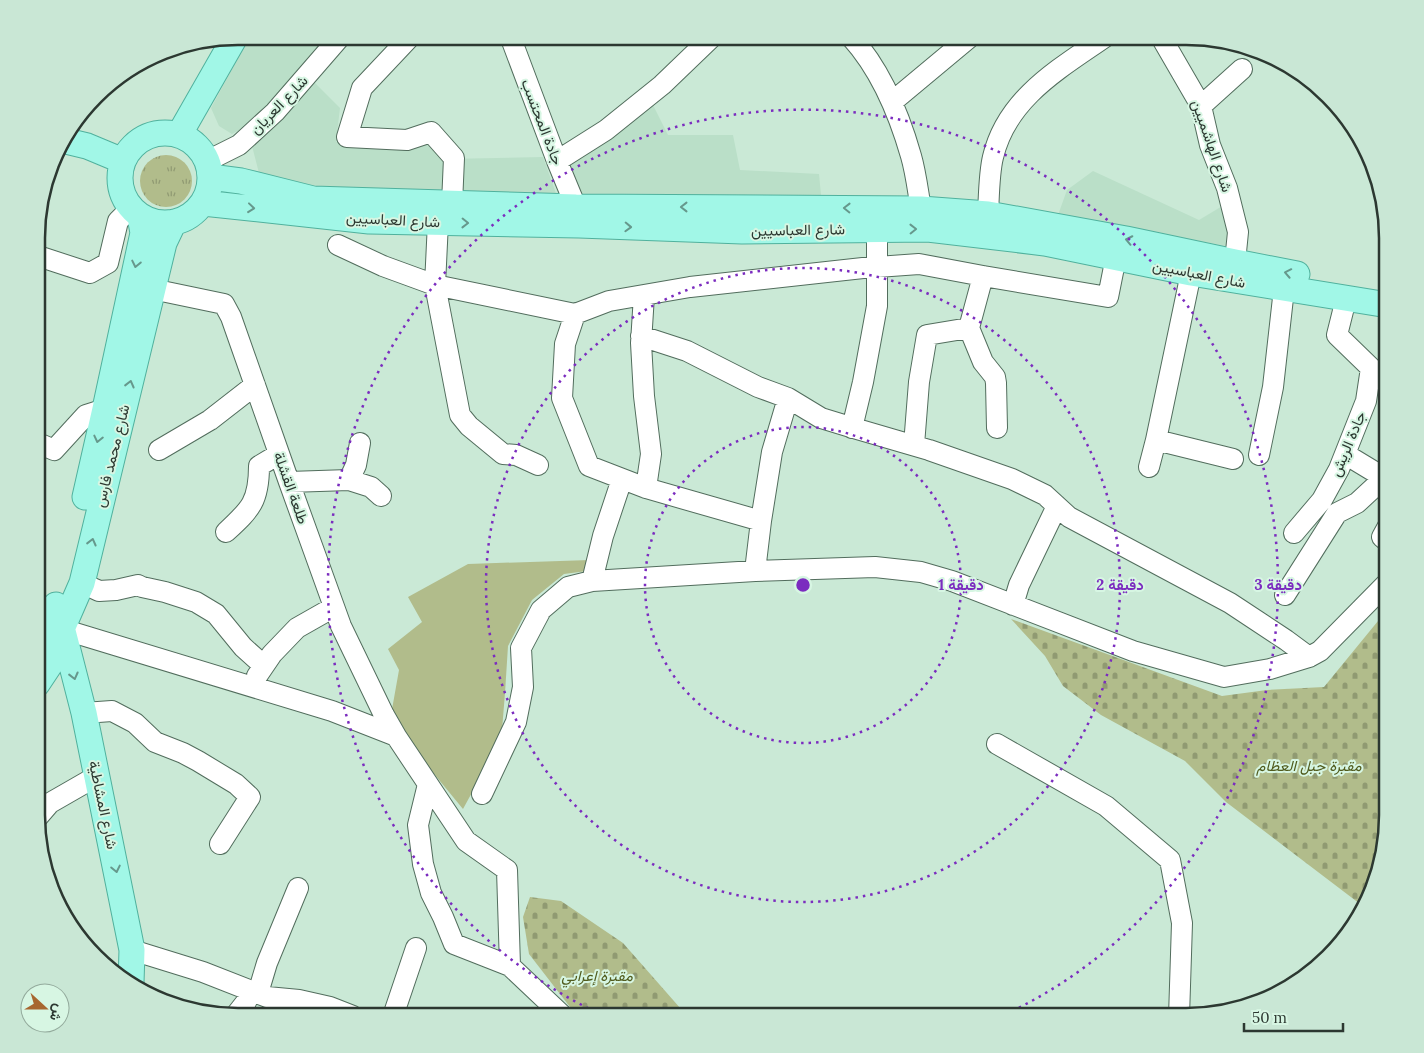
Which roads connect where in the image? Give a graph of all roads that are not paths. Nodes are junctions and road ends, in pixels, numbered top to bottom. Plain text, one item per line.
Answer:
1 (230, 45) edge
2 (333, 45) edge
3 (403, 45) edge
4 (513, 45) edge
5 (703, 45) edge
6 (859, 45) edge
7 (960, 45) edge
8 (1093, 45) edge
9 (1166, 45) edge
10 (1242, 69) dead end
11 (892, 102) junction
12 (1201, 106) junction
13 (179, 135) junction
14 (70, 142) edge
15 (123, 161) junction
16 (557, 161) junction
17 (208, 169) junction
18 (203, 203) junction
19 (576, 207) junction
20 (921, 209) junction
21 (135, 212) junction
22 (445, 213) junction
23 (988, 214) junction
24 (174, 222) junction
25 (877, 230) junction
26 (338, 245) dead end
27 (1116, 257) junction
28 (45, 258) edge
29 (1234, 262) junction
30 (877, 266) junction
31 (1190, 273) junction
32 (984, 276) junction
33 (435, 285) junction
34 (1379, 288) edge
35 (152, 289) junction
36 (1284, 289) junction
37 (644, 295) junction
38 (1346, 299) junction
39 (1379, 304) edge
40 (575, 314) junction
41 (969, 328) junction
42 (641, 336) junction
43 (255, 385) junction
44 (788, 398) junction
45 (105, 409) junction
46 (852, 428) junction
47 (997, 428) dead end
48 (1156, 440) junction
49 (360, 443) dead end
50 (45, 446) edge
51 (914, 446) junction
52 (159, 450) dead end
53 (279, 454) junction
54 (1345, 454) junction
55 (1259, 455) dead end
56 (1233, 459) dead end
57 (538, 465) dead end
58 (1149, 467) dead end
59 (1379, 475) edge
60 (622, 479) junction
61 (349, 480) junction
62 (289, 482) junction
63 (1379, 485) edge
64 (646, 488) junction
65 (381, 496) dead end
66 (1056, 506) junction
67 (761, 521) junction
68 (226, 532) dead end
69 (1294, 533) dead end
70 (755, 571) junction
71 (592, 581) junction
72 (82, 583) junction
73 (1379, 592) edge
74 (1286, 595) dead end
75 (1013, 605) junction
76 (334, 607) junction
77 (45, 629) edge
78 (62, 629) junction
79 (1309, 657) junction
80 (263, 665) junction
81 (45, 672) edge
82 (251, 686) junction
83 (84, 713) junction
84 (396, 736) junction
85 (997, 744) dead end
86 (97, 776) junction
87 (428, 784) junction
88 (482, 794) dead end
89 (45, 808) edge
90 (220, 844) dead end
91 (298, 888) dead end
92 (416, 948) dead end
93 (132, 950) junction
94 (510, 966) junction
95 (131, 976) edge
96 (254, 992) junction
97 (241, 1008) edge
98 (332, 1008) edge
99 (396, 1008) edge
100 (554, 1008) edge
101 (1179, 1008) edge

1 - 13 main road
2 - 17 street, شارع العريان
3 - 22 street
4 - 16 street, جادة المحتسب
5 - 16 street
6 - 11 street
7 - 11 street
8 - 23 street
9 - 12 street, شارع الهاشميين
10 - 12 street
11 - 20 street
12 - 29 street, شارع الهاشميين
13 - 15 main road
13 - 17 main road
14 - 15 main road
15 - 21 main road
16 - 19 street, جادة المحتسب
17 - 18 main road
17 - 22 main road, شارع العباسيين
18 -> 22 main road, شارع العباسيين
18 - 24 main road
20 -> 19 main road, شارع العباسيين
19 - 22 main road, شارع العباسيين
20 - 23 main road, شارع العباسيين
21 - 24 main road
21 - 28 street
21 -> 45 main road, شارع محمد فارس
22 -> 25 main road, شارع العباسيين
22 - 33 street
29 -> 23 main road, شارع العباسيين
24 - 35 main road, شارع محمد فارس
25 -> 27 main road, شارع العباسيين
25 - 30 street
26 - 33 street
27 - 31 main road, شارع العباسيين
27 - 32 street
34 -> 29 main road, شارع العباسيين
30 - 32 street
30 - 37 street
30 - 46 street
31 - 36 main road, شارع العباسيين
31 - 48 street
32 - 41 street
33 - 40 street
33 - 57 street
35 - 43 street, طلعة القشلة
72 -> 35 main road, شارع محمد فارس
36 - 38 main road, شارع العباسيين
36 - 55 street
37 - 40 street
37 - 42 street
38 - 39 main road, شارع العباسيين
38 - 54 street, جادة الريش
40 - 60 street
41 - 47 street
41 - 51 street
42 - 44 street
42 - 64 street
43 - 52 street
43 - 53 street, طلعة القشلة
44 - 46 street
44 - 67 street
45 - 50 street
45 -> 77 main road, شارع محمد فارس
46 - 51 street
48 - 56 street
48 - 58 street
49 - 61 street
51 - 66 street
53 - 62 street, طلعة القشلة
53 - 68 street
54 - 59 street
54 - 69 street, جادة الريش
60 - 64 street
60 - 71 street
61 - 62 street
61 - 65 street
62 - 76 street, طلعة القشلة
63 - 74 street
64 - 67 street
66 - 75 street
66 - 79 street
67 - 70 street
70 - 71 street
70 - 75 street
71 - 88 street
72 - 78 main road, شارع محمد فارس
72 - 80 street
73 - 79 street
75 - 79 street
76 - 80 street
76 - 84 street, طلعة القشلة
78 - 81 main road, شارع محمد فارس
78 - 82 street
78 -> 83 main road, شارع المشاطية
80 - 82 street
82 - 84 street
83 - 86 main road, شارع المشاطية
83 - 90 street
84 - 87 street, طلعة القشلة
85 - 101 street
86 - 89 street
86 -> 93 main road, شارع المشاطية
87 - 94 street, طلعة القشلة
87 - 94 street
91 - 96 street
92 - 99 street
93 - 95 main road, شارع المشاطية
93 - 96 street
94 - 100 street
96 - 97 street
96 - 98 street

